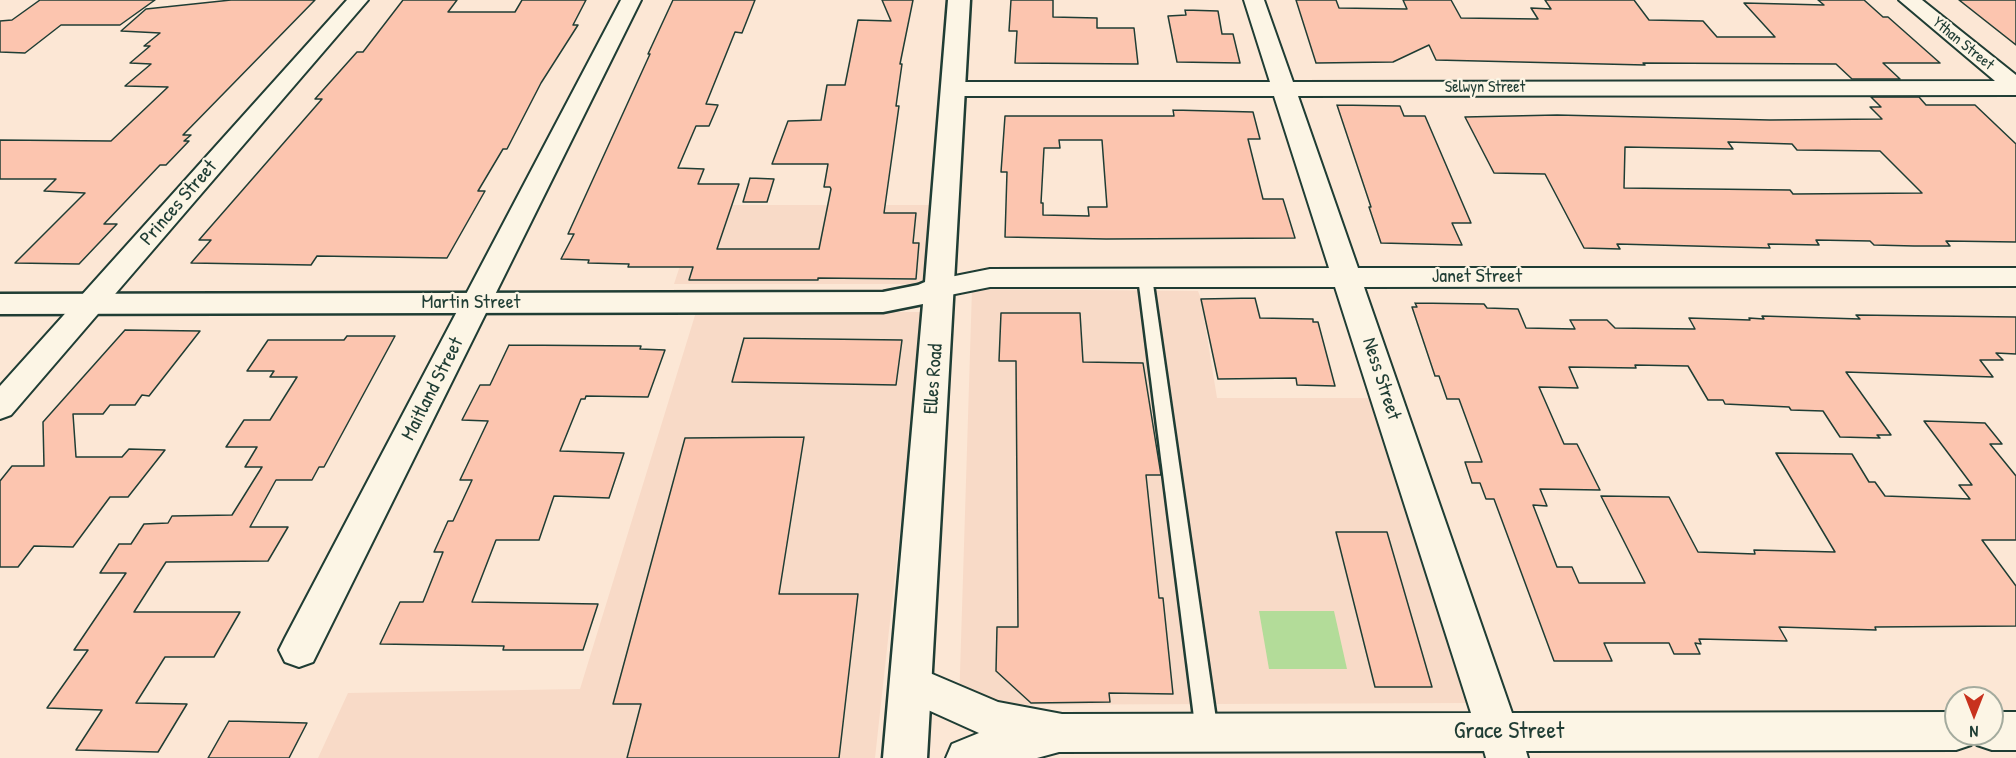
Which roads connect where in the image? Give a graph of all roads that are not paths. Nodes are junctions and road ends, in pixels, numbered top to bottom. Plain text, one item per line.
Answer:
1 (358, 0) edge
2 (632, 0) edge
3 (959, 0) edge
4 (1254, 0) edge
5 (1909, 0) edge
6 (2016, 87) edge
7 (1284, 88) junction
8 (953, 89) junction
9 (1145, 277) junction
10 (1346, 277) junction
11 (2016, 277) edge
12 (940, 288) junction
13 (477, 303) junction
14 (0, 304) edge
15 (90, 304) junction
16 (0, 407) edge
17 (299, 650) dead end
18 (910, 683) junction
19 (1944, 731) edge
20 (1062, 733) junction
21 (1207, 733) junction
22 (1503, 745) edge
23 (904, 758) edge
24 (967, 758) edge

1 - 15 street, Princes Street
2 - 13 street, Maitland Street
3 - 8 main road, Elles Road
4 - 7 street, Ness Street
5 - 6 street, Ythan Street
6 - 7 street, Selwyn Street
7 - 8 street, Selwyn Street
7 - 10 street, Ness Street
8 - 12 main road, Elles Road
9 - 10 street, Janet Street
9 - 12 street, Janet Street
9 - 21 lane
10 - 11 street, Janet Street
10 - 22 street, Ness Street
12 - 13 main road, Martin Street
12 - 18 main road, Elles Road
13 - 15 main road, Martin Street
13 - 17 street, Maitland Street
14 - 15 main road, Martin Street
15 - 16 street, Princes Street
18 - 20 street, Grace Street
18 - 23 main road, Elles Road
19 - 22 street, Grace Street
20 - 21 street, Grace Street
20 - 24 street, Grace Street
21 - 22 street, Grace Street

